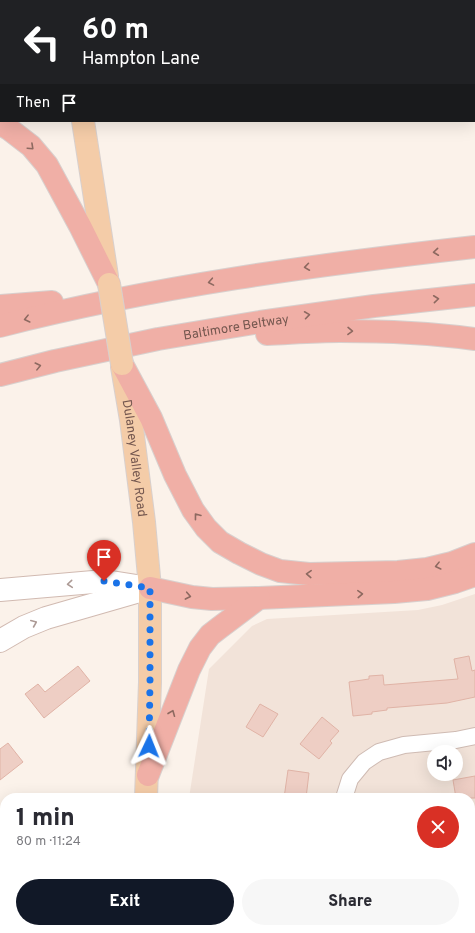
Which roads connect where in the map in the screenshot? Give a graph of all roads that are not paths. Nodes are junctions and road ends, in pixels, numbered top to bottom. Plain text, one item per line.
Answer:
1 (83, 122) edge
2 (0, 124) edge
3 (89, 224) junction
4 (475, 247) edge
5 (109, 284) joint
6 (147, 293) junction
7 (475, 295) edge
8 (0, 306) edge
9 (0, 326) edge
10 (158, 339) junction
11 (475, 339) edge
12 (122, 364) joint
13 (0, 375) edge
14 (141, 419) junction
15 (475, 554) edge
16 (475, 575) edge
17 (150, 588) junction
18 (0, 590) edge
19 (259, 598) junction
20 (0, 641) edge
21 (475, 736) edge
22 (148, 775) junction
23 (146, 793) edge
24 (346, 793) edge

1 - 3 main road
2 -> 3 highway
3 - 5 highway
4 -> 6 highway
5 - 12 main road, bridge
6 - 8 highway
6 -> 9 highway
10 -> 7 highway, Baltimore Beltway
10 -> 11 highway
13 -> 10 highway, Baltimore Beltway
12 - 14 highway
15 -> 14 highway
14 - 17 main road, Dulaney Valley Road
19 -> 16 highway
17 -> 18 street
17 -> 19 highway
20 -> 17 street
17 - 22 main road, Dulaney Valley Road
22 -> 19 highway
21 - 24 street
22 - 23 main road, Dulaney Valley Road

